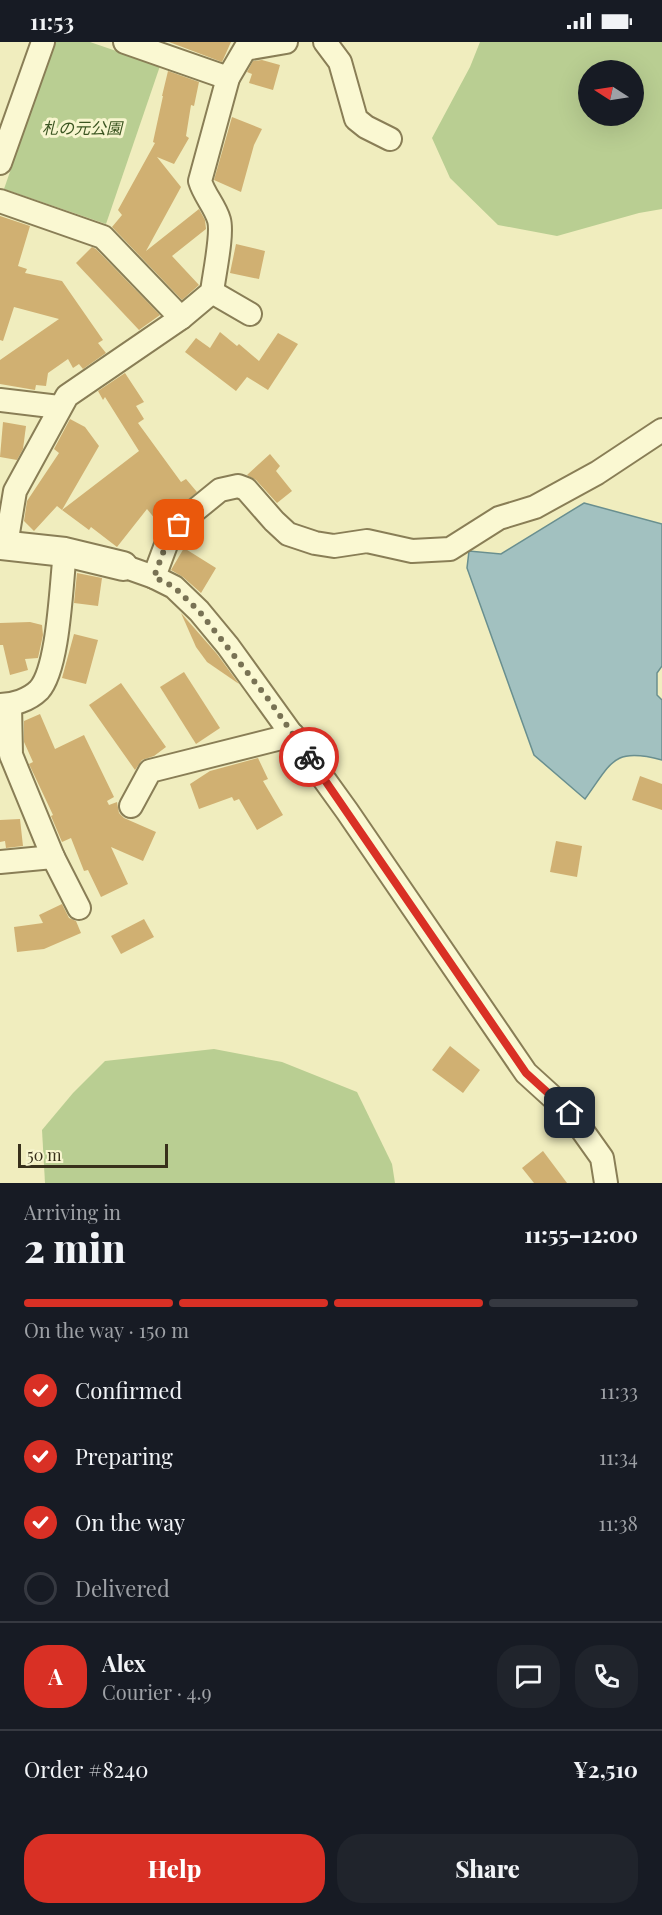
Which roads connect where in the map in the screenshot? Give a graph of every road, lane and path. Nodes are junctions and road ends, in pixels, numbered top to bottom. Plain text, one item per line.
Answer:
1 (43, 42) edge
2 (125, 42) edge
3 (286, 42) edge
4 (325, 42) edge
5 (245, 45) edge
6 (228, 78) junction
7 (7, 123) edge
8 (390, 139) dead end
9 (0, 163) edge
10 (0, 201) edge
11 (212, 292) junction
12 (250, 314) dead end
13 (181, 318) junction
14 (0, 400) edge
15 (59, 407) junction
16 (662, 430) edge
17 (3, 545) edge
18 (65, 552) junction
19 (123, 566) joint
20 (154, 577) junction
21 (5, 705) edge
22 (293, 735) junction
23 (131, 806) dead end
24 (53, 857) junction
25 (0, 862) edge
26 (79, 908) dead end
27 (606, 1183) edge

1 - 7 street
2 - 6 street
3 - 5 street
4 - 8 street
5 - 6 street
6 - 11 street
7 - 9 street
10 - 13 street
11 - 12 street
11 - 13 street
13 - 15 street
14 - 15 street
15 - 17 street
16 - 20 street
17 - 18 street
18 - 19 street
18 - 21 street
19 - 20 street
20 - 22 street
21 - 24 street
22 - 23 street
22 - 27 street
24 - 25 street
24 - 26 street

